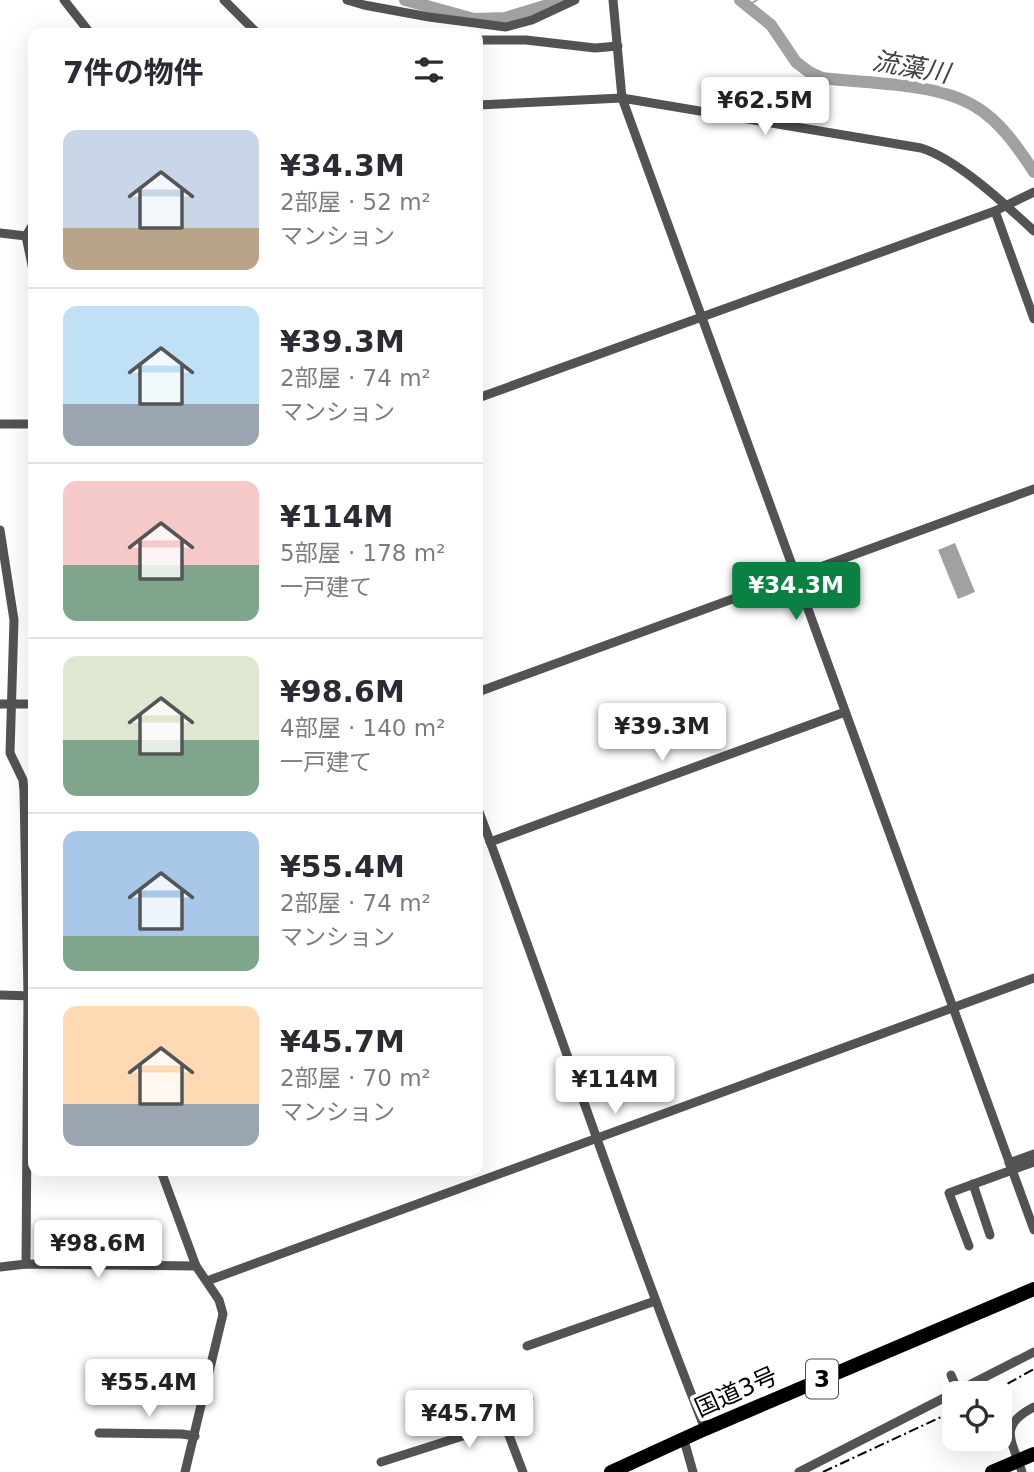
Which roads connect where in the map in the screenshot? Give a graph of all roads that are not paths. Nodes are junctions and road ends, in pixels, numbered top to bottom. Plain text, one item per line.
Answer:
1 (64, 0) edge
2 (224, 0) edge
3 (348, 0) edge
4 (575, 0) edge
5 (613, 0) edge
6 (86, 28) edge
7 (252, 28) edge
8 (483, 40) edge
9 (618, 46) junction
10 (622, 98) junction
11 (483, 105) edge
12 (1034, 192) edge
13 (1006, 205) junction
14 (995, 211) junction
15 (1034, 231) edge
16 (0, 233) edge
17 (28, 233) edge
18 (26, 236) junction
19 (28, 246) edge
20 (702, 317) junction
21 (1034, 319) edge
22 (483, 396) edge
23 (0, 424) edge
24 (28, 424) edge
25 (1034, 489) edge
26 (0, 530) edge
27 (2, 558) edge
28 (795, 576) junction
29 (483, 690) edge
30 (0, 704) edge
31 (11, 704) junction
32 (28, 704) edge
33 (845, 712) junction
34 (483, 823) edge
35 (490, 842) junction
36 (28, 908) edge
37 (1034, 978) edge
38 (0, 995) edge
39 (28, 995) edge
40 (954, 1008) junction
41 (598, 1138) junction
42 (1034, 1154) edge
43 (28, 1156) edge
44 (1034, 1162) edge
45 (1011, 1167) junction
46 (163, 1176) edge
47 (973, 1184) junction
48 (1034, 1230) edge
49 (990, 1235) dead end
50 (969, 1246) dead end
51 (26, 1264) junction
52 (196, 1266) junction
53 (0, 1267) edge
54 (207, 1281) junction
55 (1034, 1289) edge
56 (655, 1301) junction
57 (527, 1346) dead end
58 (1034, 1352) edge
59 (951, 1375) dead end
60 (954, 1381) edge
61 (977, 1381) edge
62 (529, 1399) dead end
63 (942, 1400) edge
64 (1034, 1406) edge
65 (505, 1425) junction
66 (705, 1429) junction
67 (99, 1433) dead end
68 (195, 1436) junction
69 (684, 1440) junction
70 (1032, 1455) edge
71 (381, 1462) dead end
72 (186, 1468) edge
73 (1017, 1468) edge
74 (523, 1472) edge
75 (611, 1472) edge
76 (693, 1472) edge
77 (799, 1472) edge
78 (989, 1472) edge

1 - 6 street
2 - 7 street
3 - 4 street
5 - 9 street
8 - 9 street
9 - 10 street
10 - 11 street
10 - 13 street
10 - 20 street
12 - 13 street
13 - 14 street
13 - 15 street
14 - 20 street
14 - 21 street
16 - 18 street
17 - 18 street
18 - 19 street
20 - 22 street
20 - 28 street
23 - 24 street
25 - 28 street
26 - 27 street
27 - 31 street
28 - 29 street
28 - 33 street
30 - 31 street
31 - 32 street
31 - 36 street
33 - 35 street
33 - 40 street
34 - 35 street
35 - 41 street
37 - 40 street
38 - 39 street
40 - 41 street
40 - 45 street
41 - 54 street
41 - 56 street
42 - 45 street
43 - 51 street
44 - 45 street
45 - 47 street
45 - 48 street
46 - 52 street
47 - 49 street
47 - 50 street
51 - 52 street
51 - 53 street
52 - 54 street
54 - 68 street
55 - 66 highway, 国道3号 / 3
56 - 57 street
56 - 66 street
58 - 61 street
59 - 60 street
62 - 65 street
63 - 77 street
64 - 73 street
65 - 71 street
65 - 74 street
66 - 69 highway, 国道3号 / 3
67 - 68 street
68 - 72 street
69 - 75 highway, 国道3号 / 3
69 - 76 street
70 - 73 highway
73 - 78 highway

